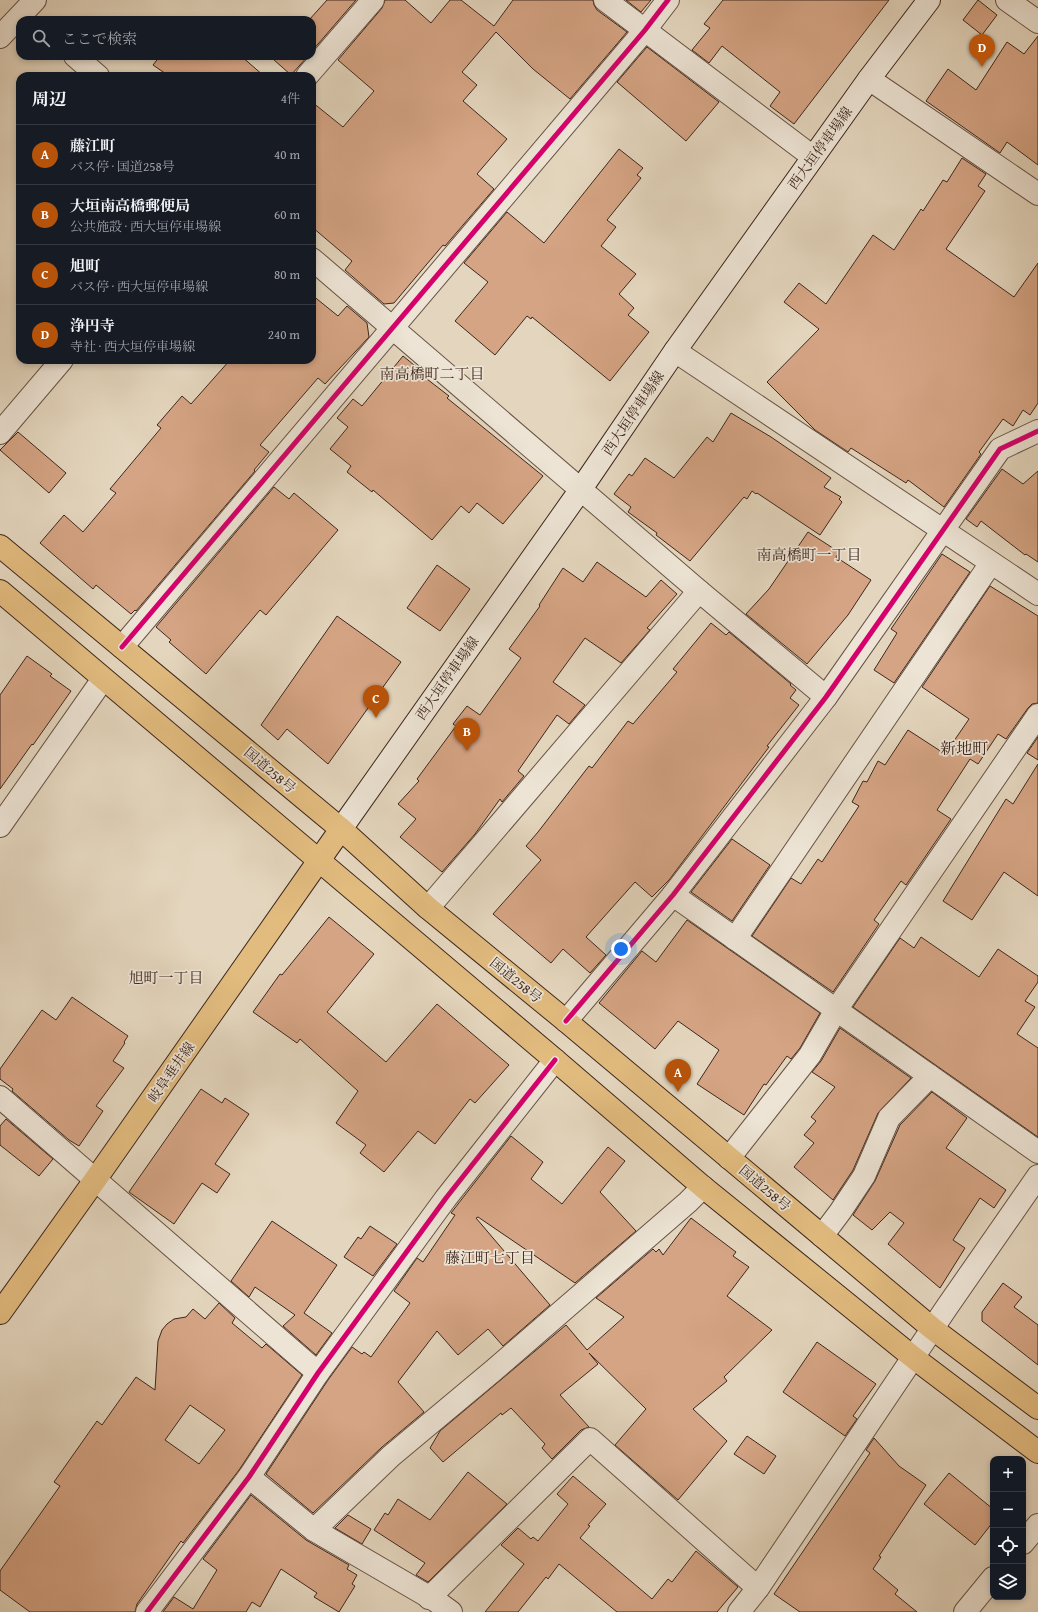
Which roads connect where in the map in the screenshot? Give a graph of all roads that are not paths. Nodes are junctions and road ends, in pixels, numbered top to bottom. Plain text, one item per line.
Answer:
1 (373, 0) edge
2 (605, 0) edge
3 (668, 0) edge
4 (929, 0) edge
5 (1007, 0) edge
6 (1038, 22) edge
7 (16, 23) edge
8 (645, 30) junction
9 (0, 37) edge
10 (79, 60) edge
11 (93, 72) edge
12 (310, 72) edge
13 (869, 79) junction
14 (813, 158) junction
15 (1038, 194) edge
16 (316, 263) edge
17 (393, 328) junction
18 (675, 350) junction
19 (59, 364) edge
20 (1038, 431) edge
21 (0, 433) edge
22 (581, 488) junction
23 (942, 530) junction
24 (0, 546) edge
25 (991, 563) junction
26 (0, 591) edge
27 (699, 592) junction
28 (1038, 594) edge
29 (122, 647) junction
30 (103, 679) junction
31 (826, 697) junction
32 (1038, 715) edge
33 (0, 826) edge
34 (341, 829) junction
35 (319, 862) junction
36 (673, 895) junction
37 (428, 908) junction
38 (735, 939) junction
39 (836, 1010) junction
40 (566, 1021) junction
41 (555, 1060) junction
42 (930, 1076) junction
43 (0, 1097) edge
44 (1038, 1152) edge
45 (729, 1158) junction
46 (1038, 1176) edge
47 (95, 1180) junction
48 (703, 1187) junction
49 (822, 1236) junction
50 (0, 1313) edge
51 (933, 1329) junction
52 (914, 1358) junction
53 (318, 1373) junction
54 (1038, 1408) edge
55 (1038, 1452) edge
56 (249, 1477) junction
57 (1038, 1525) edge
58 (314, 1530) junction
59 (1026, 1539) edge
60 (990, 1582) edge
61 (758, 1588) junction
62 (429, 1598) junction
63 (147, 1612) edge
64 (451, 1612) edge
65 (739, 1612) edge
66 (964, 1612) edge

1 - 12 street
2 - 8 street
3 - 8 street
4 - 13 street, 西大垣停車場線
5 - 6 street
7 - 9 street
8 - 14 street
8 - 17 street
10 - 11 street
13 - 14 street, 西大垣停車場線
13 - 15 street
14 - 18 street, 西大垣停車場線
16 - 17 street
17 - 22 street
17 - 29 street
18 - 22 street, 西大垣停車場線
18 - 23 street
19 - 21 street
20 - 23 street
22 - 27 street
22 - 34 street, 西大垣停車場線
23 - 25 street
23 - 31 street
24 - 29 main road, 国道258号
25 - 28 street
25 - 38 street
26 - 30 main road
27 - 31 street
27 - 37 street
29 - 34 main road, 国道258号
30 - 33 street
30 - 35 main road
31 - 36 street
32 - 39 street
34 - 35 main road, 岐阜垂井線
34 - 37 main road, 国道258号
35 - 41 main road
35 - 47 main road, 岐阜垂井線
36 - 38 street
36 - 40 street
37 - 40 main road, 国道258号
38 - 39 street
39 - 42 street
39 - 45 street
40 - 45 main road, 国道258号
41 - 48 main road
41 - 53 street
42 - 44 street
42 - 49 street
43 - 47 street
45 - 49 main road, 国道258号
46 - 51 street
47 - 50 main road, 岐阜垂井線
47 - 53 street
48 - 52 main road
48 - 58 street
49 - 51 main road, 国道258号
51 - 52 street
51 - 54 main road, 国道258号
52 - 55 main road
52 - 61 street
53 - 56 street
56 - 58 street
56 - 63 street
57 - 59 street
58 - 62 street
60 - 66 street
61 - 62 street
61 - 65 street
62 - 64 street

